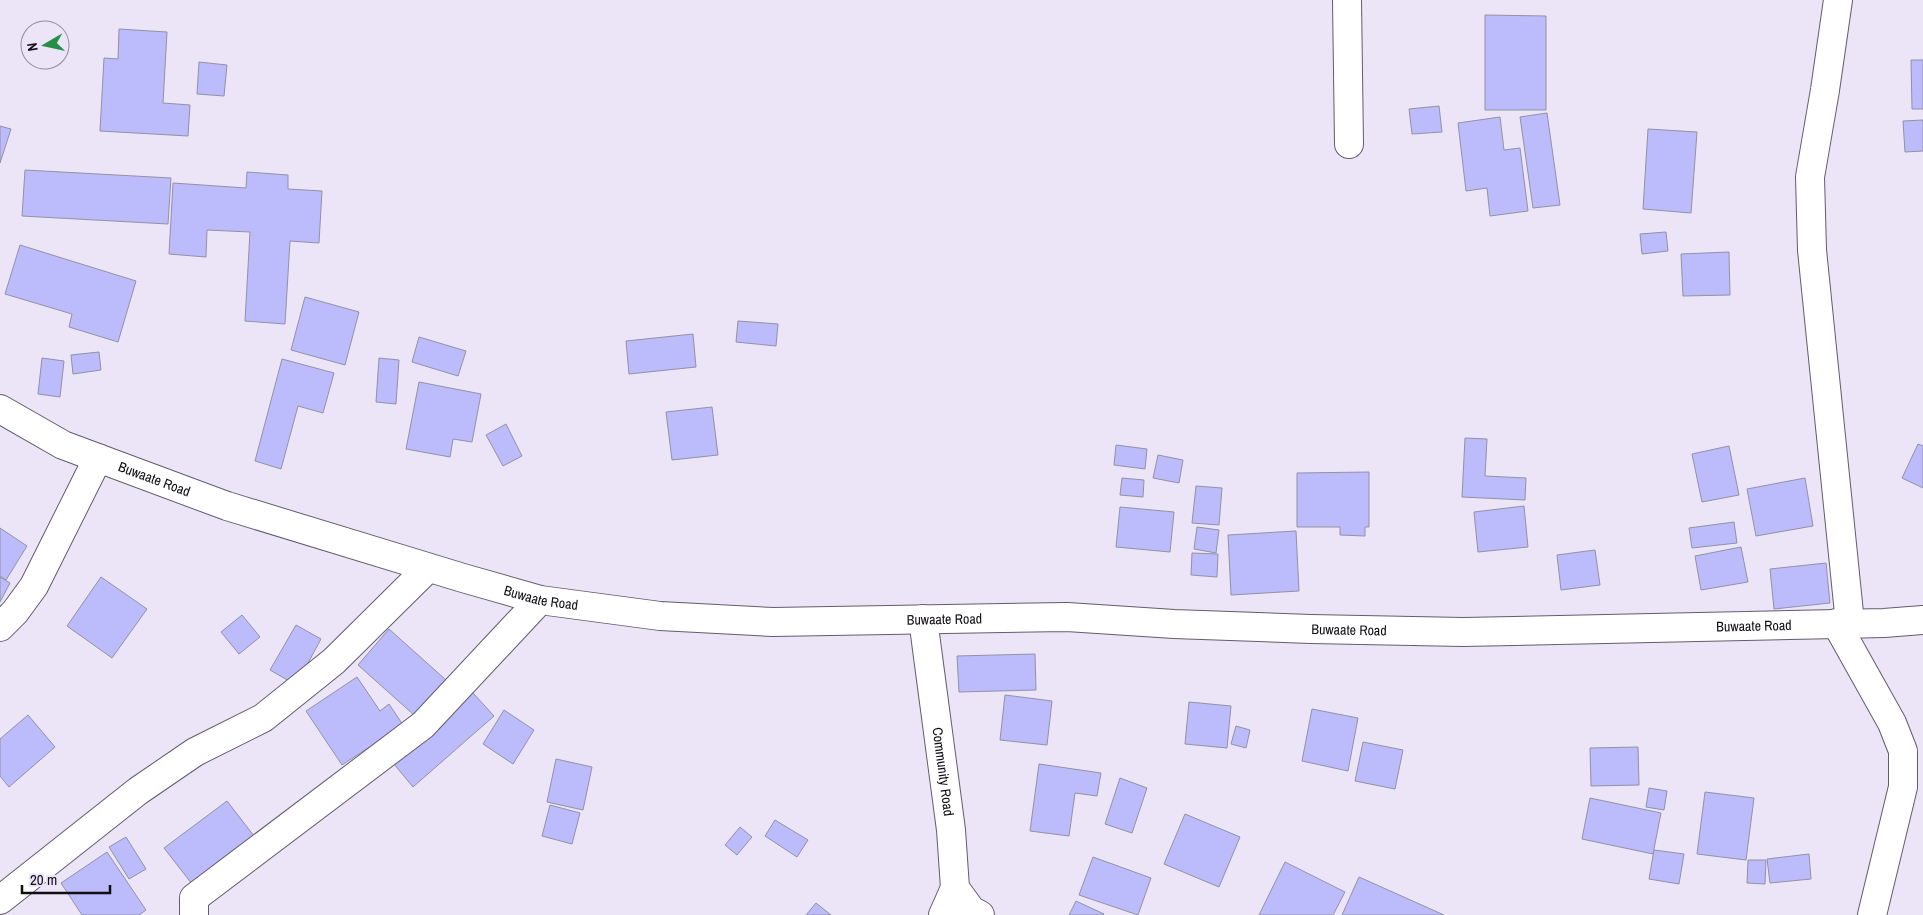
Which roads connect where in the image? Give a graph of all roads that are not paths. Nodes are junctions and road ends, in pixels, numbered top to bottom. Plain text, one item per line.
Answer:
1 (1347, 0) edge
2 (1838, 0) edge
3 (1349, 144) dead end
4 (0, 408) edge
5 (98, 458) junction
6 (428, 568) junction
7 (540, 600) junction
8 (924, 619) junction
9 (1923, 620) edge
10 (1843, 623) junction
11 (0, 627) edge
12 (955, 888) junction
13 (0, 900) edge
14 (194, 915) edge
15 (943, 915) edge
16 (980, 915) edge
17 (1872, 915) edge

1 - 3 street
2 - 10 street
4 - 5 street, Buwaate Road
5 - 6 street, Buwaate Road
5 - 11 street
6 - 7 street, Buwaate Road
6 - 13 street
7 - 8 street, Buwaate Road
7 - 14 street
8 - 10 street, Buwaate Road
8 - 12 street, Community Road
9 - 10 street, Buwaate Road
10 - 17 street
12 - 15 street
12 - 16 street

